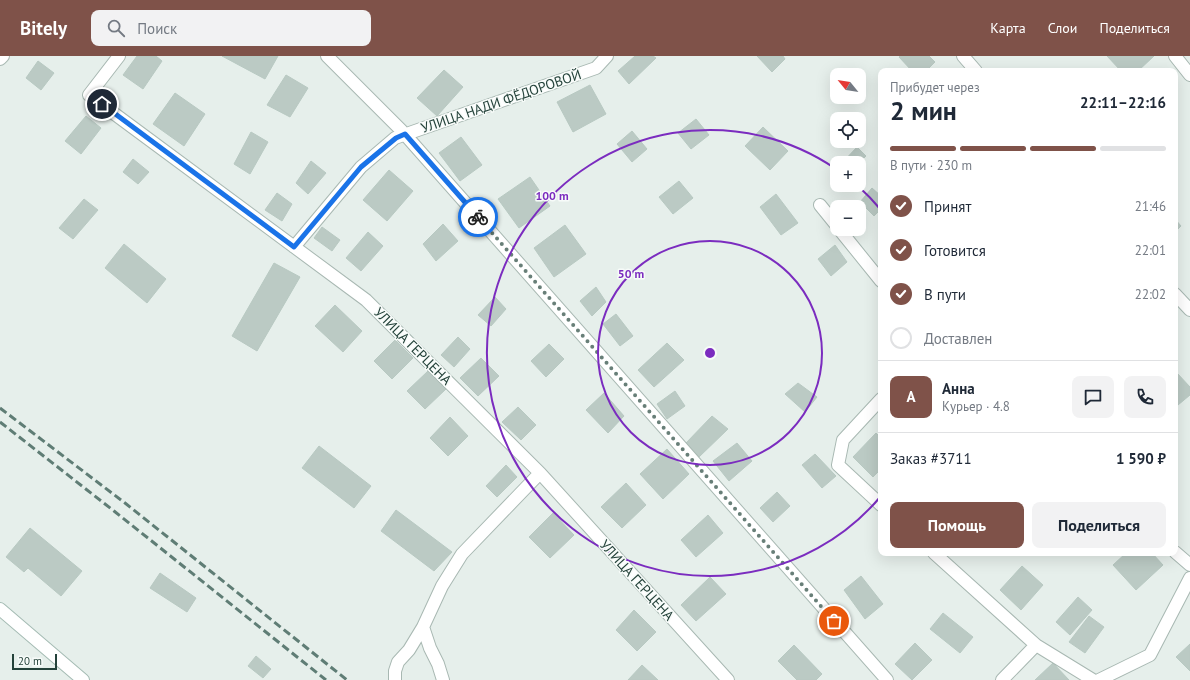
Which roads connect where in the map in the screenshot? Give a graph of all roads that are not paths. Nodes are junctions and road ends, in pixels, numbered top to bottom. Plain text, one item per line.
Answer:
1 (3, 56) edge
2 (119, 56) edge
3 (327, 56) edge
4 (607, 56) edge
5 (963, 56) edge
6 (1175, 56) edge
7 (0, 59) edge
8 (973, 68) edge
9 (1190, 75) edge
10 (405, 134) junction
11 (820, 205) dead end
12 (830, 217) edge
13 (845, 236) edge
14 (294, 247) junction
15 (878, 277) edge
16 (1178, 297) edge
17 (1190, 310) edge
18 (878, 402) edge
19 (540, 473) junction
20 (878, 502) edge
21 (1178, 555) edge
22 (937, 556) edge
23 (1190, 565) edge
24 (1190, 578) edge
25 (0, 609) edge
26 (423, 627) junction
27 (1036, 645) junction
28 (430, 648) junction
29 (409, 650) junction
30 (83, 680) edge
31 (395, 680) edge
32 (443, 680) edge
33 (728, 680) edge
34 (887, 680) edge
35 (1002, 680) edge
36 (1093, 680) edge
37 (1099, 680) edge

1 - 7 street
2 - 14 street, УЛИЦА ГЕРЦЕНА
3 - 10 street
4 - 10 street, УЛИЦА НАДИ ФЁДОРОВОЙ
5 - 8 street
6 - 9 street
10 - 14 street, УЛИЦА НАДИ ФЁДОРОВОЙ
10 - 34 street
11 - 12 street
13 - 15 street
14 - 19 street, УЛИЦА ГЕРЦЕНА
16 - 17 street
18 - 20 street
19 - 26 street
19 - 33 street, УЛИЦА ГЕРЦЕНА
21 - 23 street
22 - 27 street
24 - 37 street
25 - 30 street
26 - 28 street
26 - 29 street
27 - 35 street
27 - 36 street
28 - 29 street
28 - 32 street
29 - 31 street

